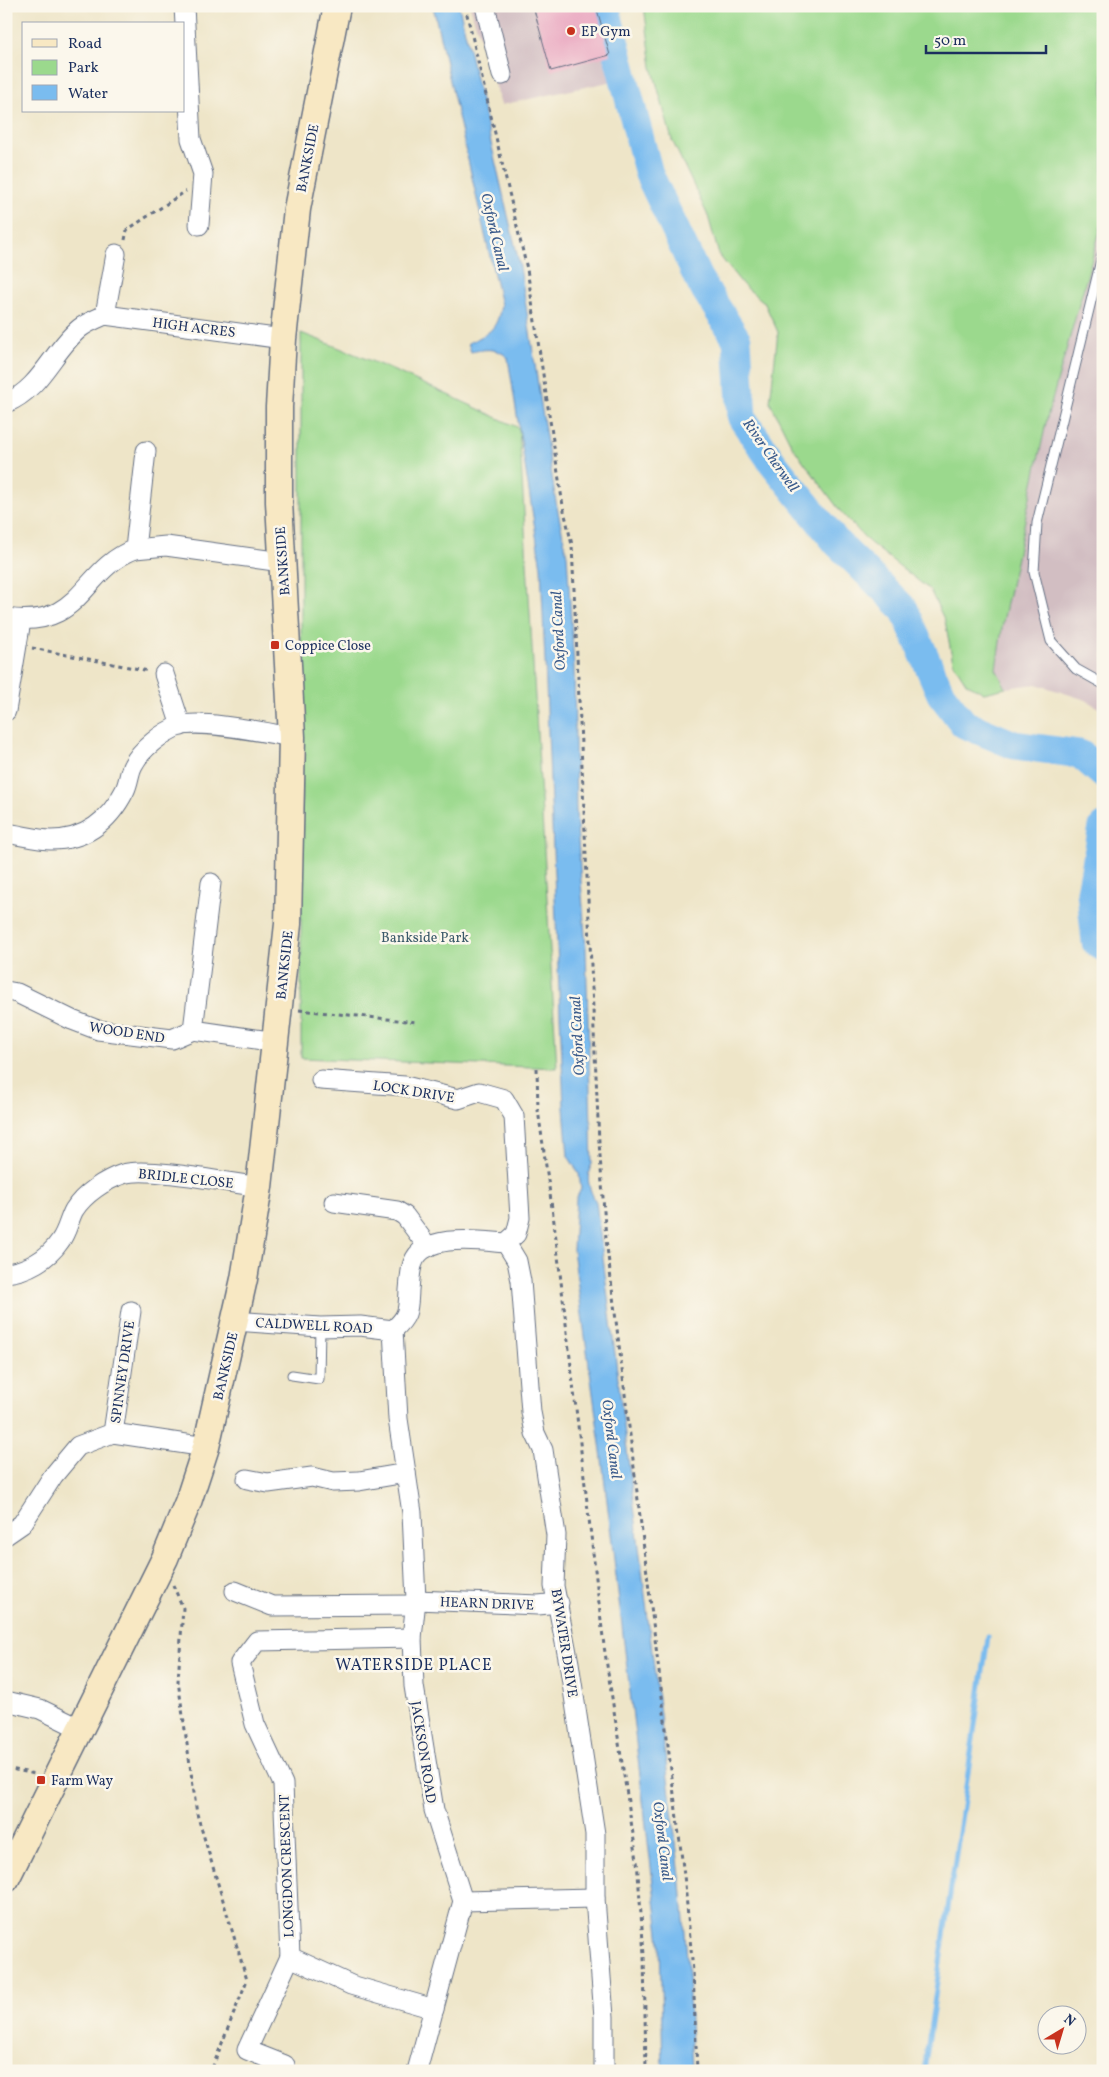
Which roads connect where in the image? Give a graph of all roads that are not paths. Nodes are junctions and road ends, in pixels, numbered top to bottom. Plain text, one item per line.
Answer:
1 (184, 6) edge
2 (337, 6) edge
3 (485, 6) edge
4 (185, 22) edge
5 (185, 25) edge
6 (502, 74) dead end
7 (199, 225) dead end
8 (1103, 252) edge
9 (116, 254) road end
10 (105, 315) junction
11 (283, 338) junction
12 (6, 403) edge
13 (146, 451) dead end
14 (135, 549) junction
15 (282, 562) junction
16 (14, 620) edge
17 (164, 674) road end
18 (1103, 684) edge
19 (6, 711) edge
20 (181, 726) junction
21 (292, 736) junction
22 (6, 833) edge
23 (211, 883) dead end
24 (6, 991) edge
25 (193, 1030) junction
26 (276, 1042) junction
27 (321, 1080) dead end
28 (259, 1187) junction
29 (334, 1202) dead end
30 (506, 1243) junction
31 (428, 1247) junction
32 (6, 1273) edge
33 (131, 1311) dead end
34 (235, 1322) junction
35 (397, 1327) junction
36 (320, 1328) junction
37 (292, 1375) dead end
38 (113, 1433) junction
39 (206, 1447) junction
40 (406, 1473) junction
41 (247, 1479) dead end
42 (6, 1535) edge
43 (235, 1591) dead end
44 (415, 1602) junction
45 (559, 1603) junction
46 (412, 1638) junction
47 (6, 1701) edge
48 (81, 1729) junction
49 (6, 1879) edge
50 (595, 1898) junction
51 (463, 1901) junction
52 (290, 1957) junction
53 (434, 2009) junction
54 (285, 2065) dead end
55 (417, 2071) edge
56 (604, 2071) edge

1 - 4 street
2 - 11 street, BANKSIDE
3 - 6 street
5 - 7 street
8 - 18 lane
9 - 10 street
10 - 11 street, HIGH ACRES
10 - 12 street
11 - 15 street, BANKSIDE
13 - 14 street
14 - 15 street
14 - 16 street
15 - 21 street, BANKSIDE
16 - 19 street
17 - 20 street
20 - 21 street
20 - 22 street
21 - 26 street, BANKSIDE
23 - 25 street
24 - 25 street, WOOD END
25 - 26 street, WOOD END
26 - 28 street, BANKSIDE
27 - 30 street, LOCK DRIVE
28 - 32 street, BRIDLE CLOSE
28 - 34 street, BANKSIDE
29 - 31 street
30 - 31 street
30 - 45 street, BYWATER DRIVE
31 - 35 street
33 - 38 street, SPINNEY DRIVE
34 - 36 street, CALDWELL ROAD
34 - 39 street, BANKSIDE
35 - 36 street, CALDWELL ROAD
35 - 40 street
36 - 37 lane
38 - 39 street, SPINNEY DRIVE
38 - 42 street, SPINNEY DRIVE
39 - 48 street, BANKSIDE
40 - 41 street
40 - 44 street
43 - 44 street, HEARN DRIVE
44 - 45 street, HEARN DRIVE
44 - 46 street, JACKSON ROAD
45 - 50 street, BYWATER DRIVE
46 - 51 street, JACKSON ROAD
46 - 52 street, LONGDON CRESCENT
47 - 48 street
48 - 49 street, BANKSIDE
50 - 51 street
50 - 56 street, BYWATER DRIVE
51 - 53 street
52 - 53 street, LONGDON CRESCENT
52 - 54 street
53 - 55 street

